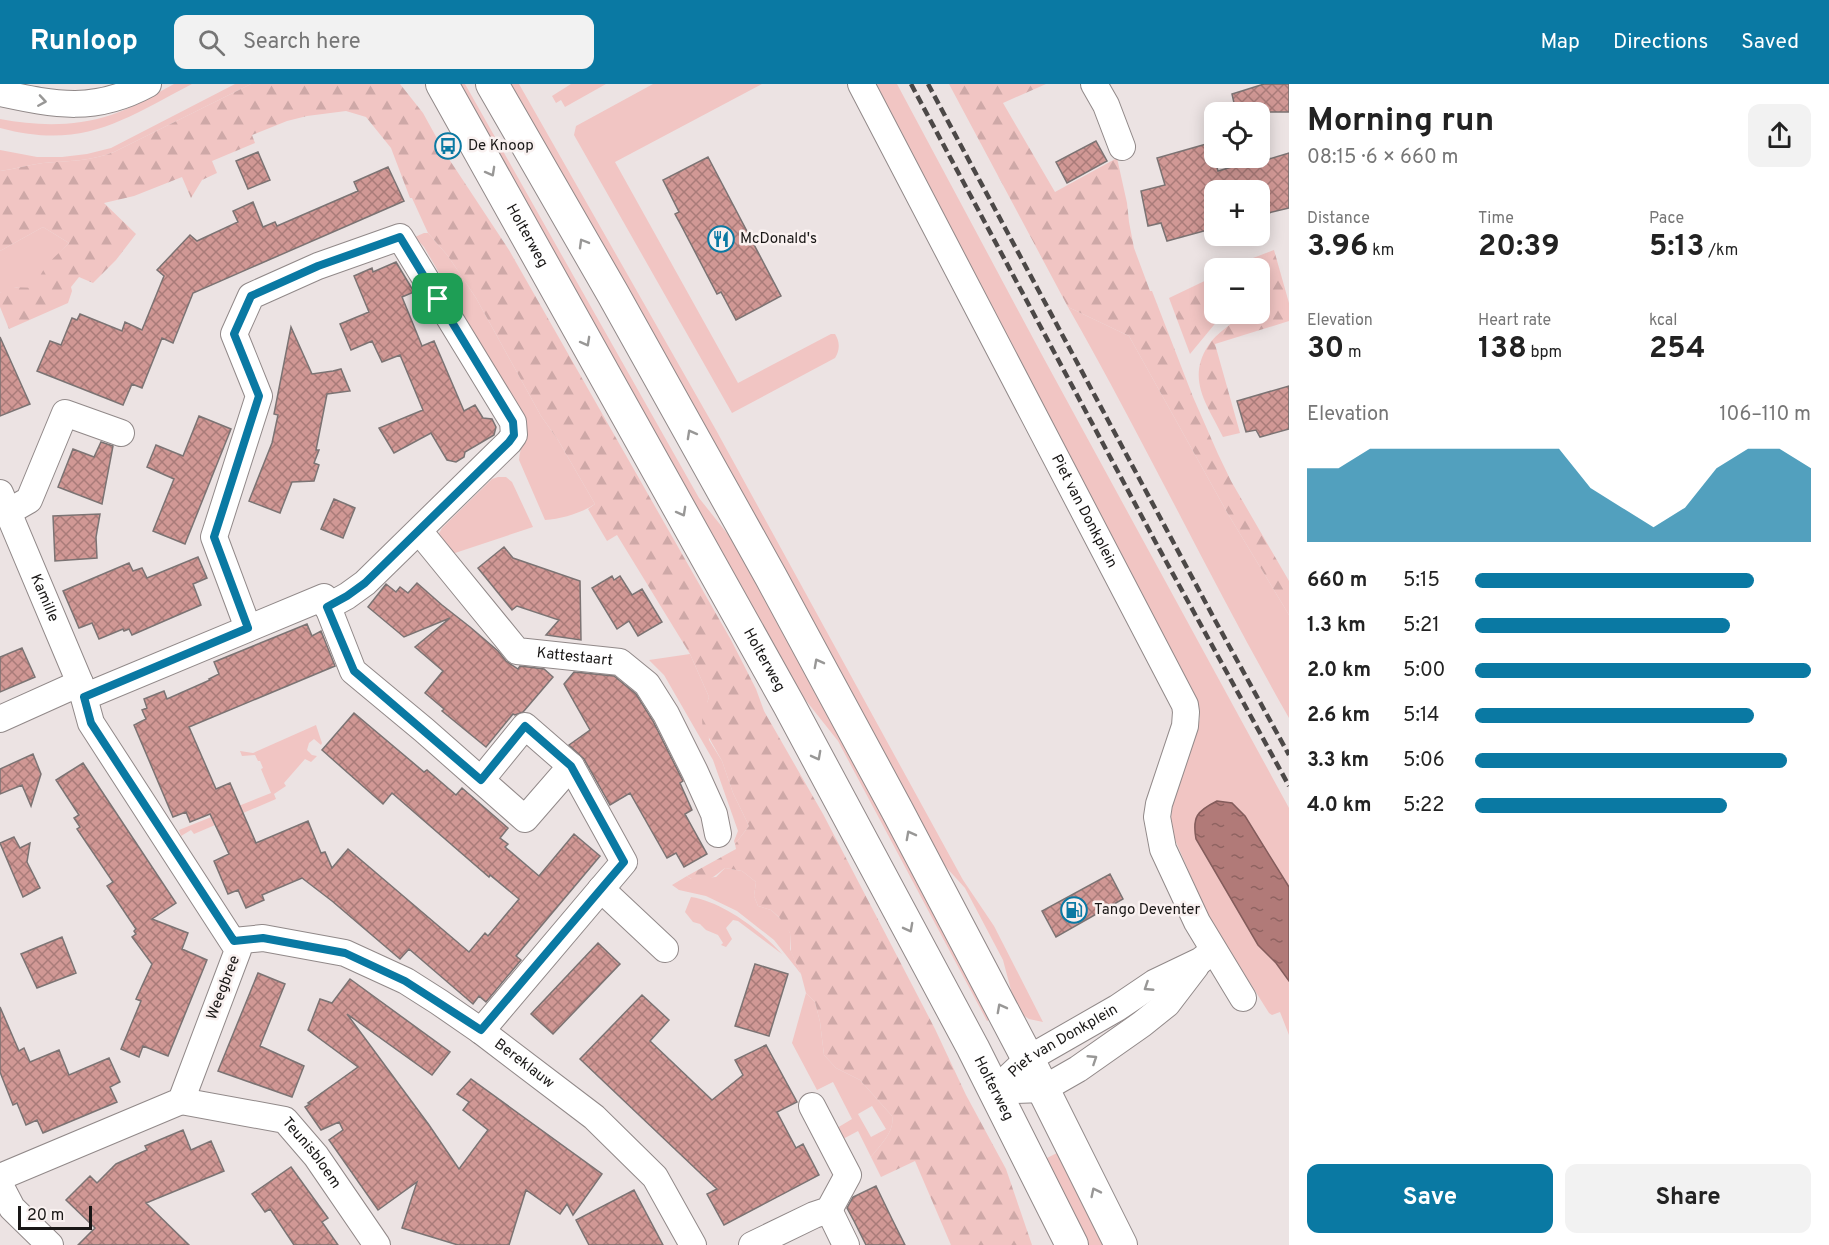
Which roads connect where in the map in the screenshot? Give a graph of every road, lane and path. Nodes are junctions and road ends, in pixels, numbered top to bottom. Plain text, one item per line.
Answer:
1 (104, 84) edge
2 (148, 84) edge
3 (442, 84) edge
4 (492, 84) edge
5 (861, 84) edge
6 (1094, 84) edge
7 (0, 93) edge
8 (84, 105) junction
9 (1122, 147) dead end
10 (121, 434) dead end
11 (4, 502) edge
12 (419, 531) junction
13 (327, 607) junction
14 (248, 628) junction
15 (82, 690) junction
16 (0, 719) edge
17 (571, 766) junction
18 (481, 780) junction
19 (718, 834) dead end
20 (601, 889) junction
21 (234, 941) junction
22 (665, 949) dead end
23 (1207, 956) junction
24 (1243, 998) dead end
25 (481, 1030) junction
26 (1028, 1059) junction
27 (1043, 1089) junction
28 (994, 1091) junction
29 (181, 1101) junction
30 (812, 1106) dead end
31 (0, 1178) edge
32 (0, 1185) edge
33 (829, 1210) junction
34 (50, 1245) edge
35 (377, 1245) edge
36 (693, 1245) edge
37 (752, 1245) edge
38 (846, 1245) edge
39 (1072, 1245) edge
40 (1121, 1245) edge

1 - 8 street
2 - 8 street
3 -> 28 main road, Holterweg
26 -> 4 main road
5 - 23 street, Piet van Donkplein
6 - 9 street
7 -> 8 street
10 - 11 street, Kamille
11 - 15 street, Kamille
12 - 13 street
12 - 14 street
12 - 19 street, Kattestaart
13 - 14 street
13 - 18 street
14 - 15 street
15 - 16 street
15 - 21 street, Weegbree
17 - 18 street
17 - 18 street
17 - 20 street
20 - 22 street
20 - 25 street
21 - 25 street, Bereklauw
21 - 29 street, Weegbree
23 - 24 street, Piet van Donkplein
23 -> 26 street, Piet van Donkplein
27 -> 23 street, Piet van Donkplein
25 - 36 street, Bereklauw
26 - 27 main road
26 - 28 street, Piet van Donkplein
27 - 28 street, Piet van Donkplein
40 -> 27 main road
28 - 39 main road, Holterweg
29 - 31 street
29 - 35 street, Teunisbloem
30 - 33 street
32 - 34 street
33 - 37 street
33 - 38 street

